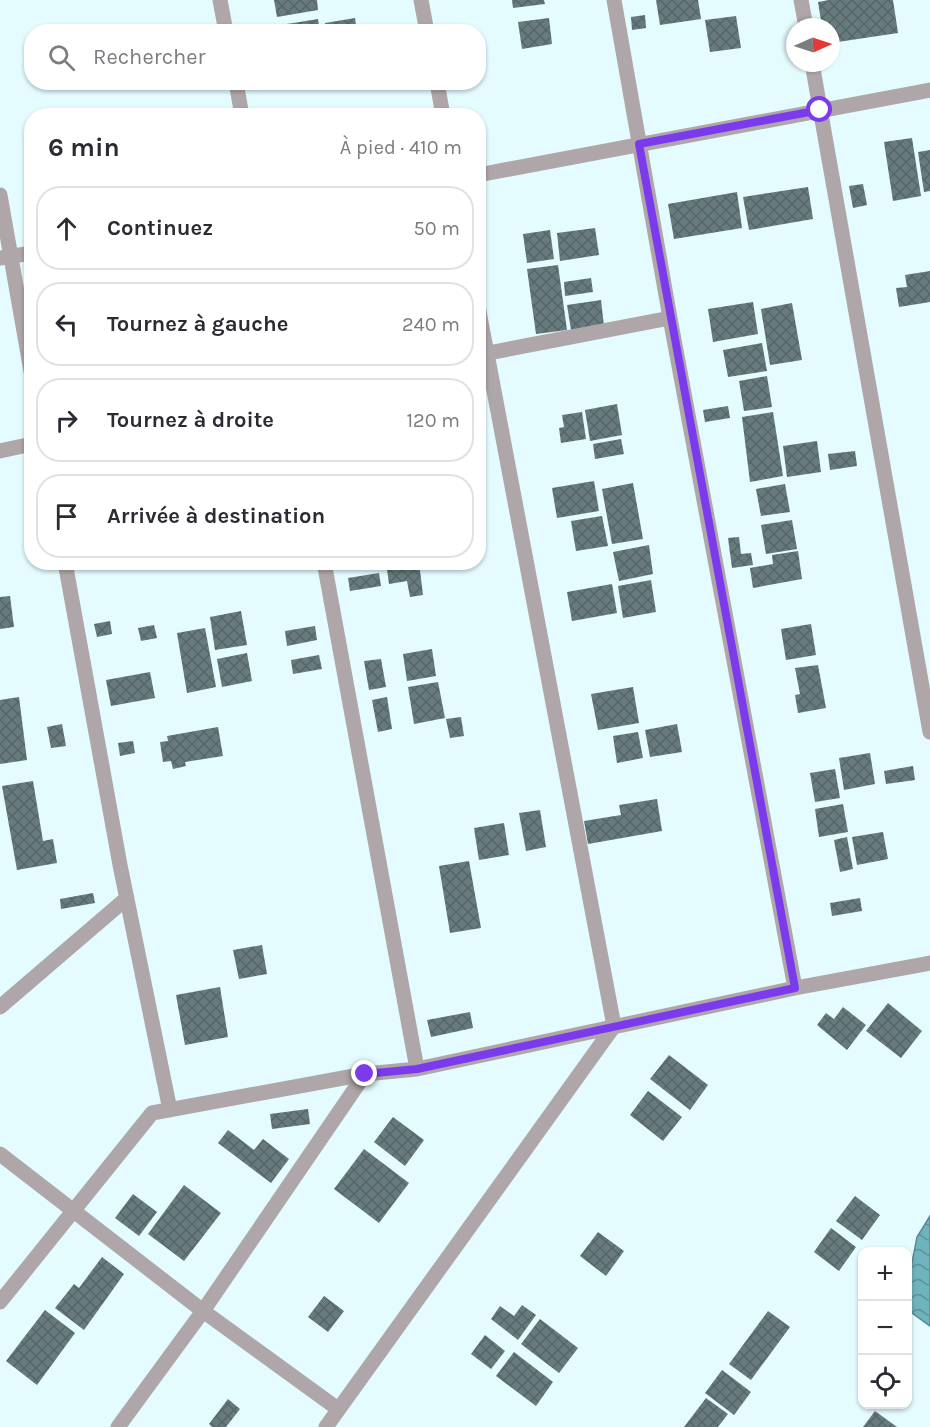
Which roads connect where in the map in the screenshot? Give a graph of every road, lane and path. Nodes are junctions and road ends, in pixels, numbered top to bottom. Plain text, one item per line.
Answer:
1 (220, 0) edge
2 (421, 0) edge
3 (614, 0) edge
4 (801, 0) edge
5 (804, 18) edge
6 (224, 24) edge
7 (426, 24) edge
8 (814, 72) edge
9 (237, 90) edge
10 (438, 90) edge
11 (930, 90) edge
12 (241, 108) edge
13 (442, 108) edge
14 (820, 110) junction
15 (639, 144) junction
16 (486, 173) edge
17 (0, 195) edge
18 (24, 254) edge
19 (5, 258) edge
20 (670, 318) junction
21 (24, 342) edge
22 (486, 354) edge
23 (486, 370) edge
24 (24, 446) edge
25 (0, 451) edge
26 (66, 570) edge
27 (325, 570) edge
28 (930, 732) edge
29 (127, 898) junction
30 (930, 963) edge
31 (795, 988) junction
32 (0, 1007) edge
33 (614, 1026) junction
34 (417, 1069) junction
35 (365, 1074) junction
36 (170, 1110) junction
37 (0, 1154) edge
38 (74, 1210) junction
39 (0, 1302) edge
40 (203, 1311) junction
41 (338, 1409) junction
42 (118, 1427) edge
43 (326, 1427) edge

1 - 6 street
2 - 7 street
3 - 15 street
4 - 5 street
8 - 14 street
9 - 12 street
10 - 13 street
11 - 14 street
14 - 15 street
14 - 28 street
15 - 16 street
15 - 20 street
17 - 19 street
18 - 19 street
19 - 21 street
20 - 22 street
20 - 31 street
23 - 33 street
24 - 25 street
26 - 29 street
27 - 34 street
29 - 32 street
29 - 36 street
30 - 31 street
31 - 33 street
33 - 34 street
33 - 41 street
34 - 35 street
35 - 36 street
35 - 40 street
36 - 38 street
37 - 38 street
38 - 39 street
38 - 40 street
40 - 41 street
40 - 42 street
41 - 43 street

